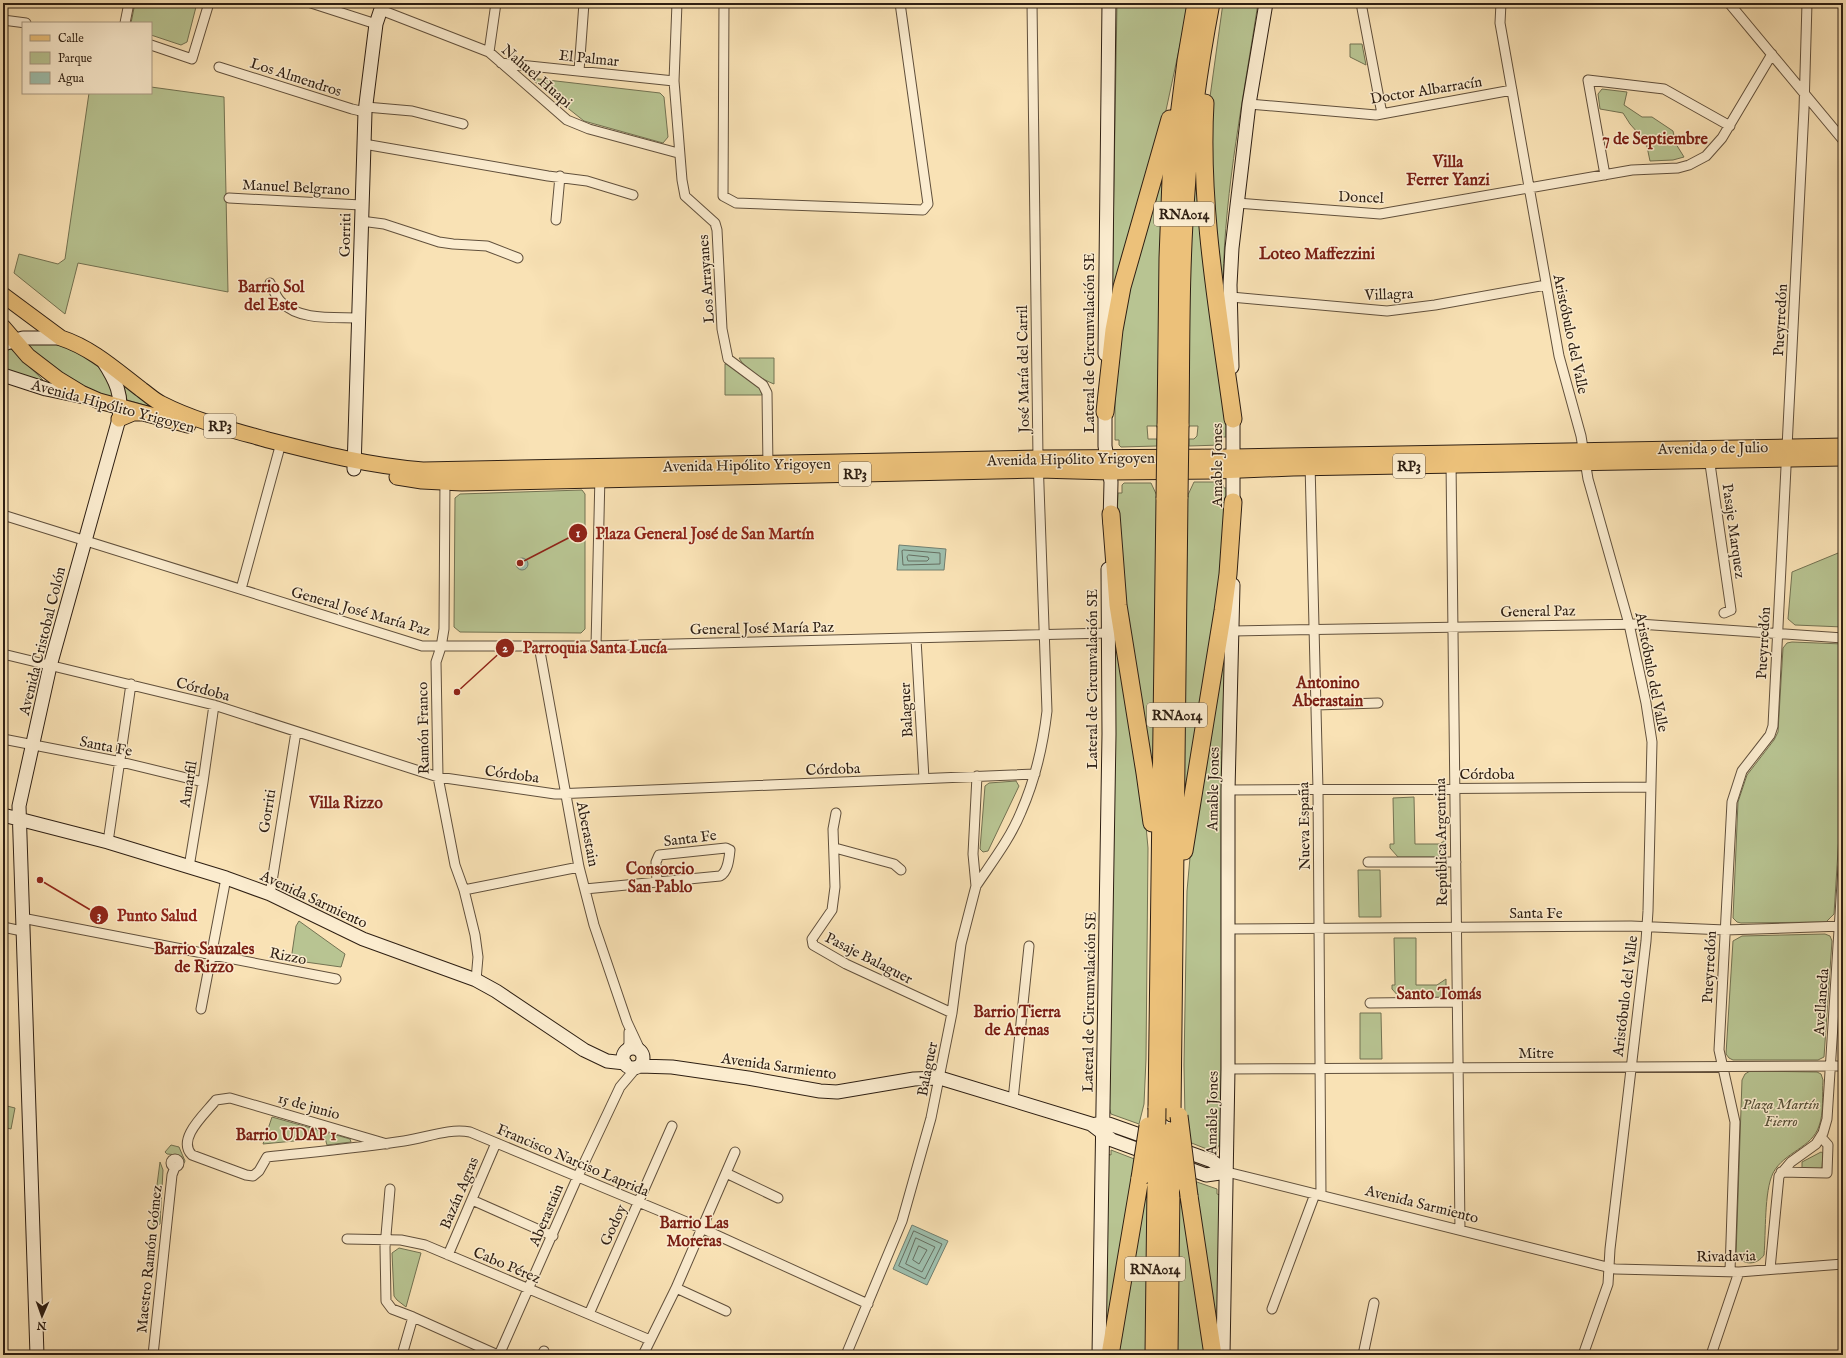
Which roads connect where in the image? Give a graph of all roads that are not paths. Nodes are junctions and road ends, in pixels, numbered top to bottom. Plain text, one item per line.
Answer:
1 (129, 3) edge
2 (209, 3) edge
3 (312, 3) edge
4 (496, 3) edge
5 (584, 3) edge
6 (677, 3) edge
7 (724, 3) edge
8 (900, 3) edge
9 (1032, 3) edge
10 (1108, 3) edge
11 (1213, 3) edge
12 (1266, 3) edge
13 (1361, 3) edge
14 (1501, 3) edge
15 (1729, 3) edge
16 (1807, 3) edge
17 (382, 7) edge
18 (1195, 10) edge
19 (3, 20) edge
20 (22, 22) edge
21 (125, 22) edge
22 (376, 24) junction
23 (152, 45) edge
24 (489, 52) junction
25 (1772, 54) junction
26 (501, 63) junction
27 (219, 68) dead end
28 (579, 71) junction
29 (674, 81) junction
30 (1512, 90) junction
31 (1804, 92) junction
32 (1249, 104) junction
33 (365, 109) junction
34 (1382, 114) junction
35 (463, 124) dead end
36 (1730, 126) junction
37 (1843, 140) edge
38 (364, 144) junction
39 (678, 153) junction
40 (1605, 175) junction
41 (560, 176) junction
42 (1529, 189) junction
43 (633, 195) dead end
44 (229, 198) dead end
45 (1237, 202) junction
46 (362, 205) junction
47 (556, 220) dead end
48 (361, 221) junction
49 (518, 258) dead end
50 (270, 283) dead end
51 (1546, 285) junction
52 (3, 296) edge
53 (1231, 297) junction
54 (358, 318) junction
55 (3, 327) edge
56 (61, 338) junction
57 (6, 343) edge
58 (101, 358) junction
59 (3, 375) edge
60 (111, 407) junction
61 (1105, 412) junction
62 (1233, 419) junction
63 (1173, 426) junction
64 (280, 447) junction
65 (1843, 451) edge
66 (1787, 453) junction
67 (1709, 454) junction
68 (1584, 457) junction
69 (1451, 459) junction
70 (1310, 462) junction
71 (354, 464) junction
72 (1038, 464) junction
73 (1233, 464) junction
74 (1108, 465) junction
75 (769, 470) junction
76 (600, 474) junction
77 (445, 477) junction
78 (1172, 498) junction
79 (1233, 502) junction
80 (1111, 514) junction
81 (3, 515) edge
82 (85, 540) junction
83 (241, 589) junction
84 (1724, 613) dead end
85 (1630, 624) junction
86 (1453, 627) junction
87 (1314, 629) junction
88 (1233, 630) junction
89 (1044, 633) junction
90 (1108, 633) junction
91 (1778, 633) junction
92 (1843, 638) edge
93 (916, 639) junction
94 (539, 646) junction
95 (596, 646) junction
96 (441, 647) junction
97 (3, 654) edge
98 (50, 666) junction
99 (131, 684) junction
100 (1378, 703) dead end
101 (1316, 704) junction
102 (214, 705) junction
103 (296, 732) junction
104 (3, 739) edge
105 (33, 746) junction
106 (121, 762) junction
107 (1035, 774) junction
108 (977, 776) junction
109 (438, 777) junction
110 (924, 779) junction
111 (203, 782) junction
112 (1651, 787) junction
113 (1455, 788) junction
114 (1228, 790) junction
115 (1318, 790) junction
116 (566, 794) junction
117 (836, 813) dead end
118 (3, 815) edge
119 (20, 819) junction
120 (108, 842) junction
121 (834, 848) junction
122 (1368, 862) dead end
123 (1456, 862) junction
124 (189, 867) junction
125 (579, 867) junction
126 (1843, 867) edge
127 (901, 870) dead end
128 (226, 878) junction
129 (657, 882) junction
130 (976, 886) junction
131 (585, 889) junction
132 (464, 890) junction
133 (270, 894) junction
134 (1160, 913) junction
135 (22, 918) junction
136 (1647, 926) junction
137 (3, 927) edge
138 (1841, 927) edge
139 (1456, 928) junction
140 (1229, 929) junction
141 (1319, 929) junction
142 (1725, 930) junction
143 (22, 931) junction
144 (1174, 932) junction
145 (1029, 946) dead end
146 (210, 954) junction
147 (336, 980) dead end
148 (476, 980) junction
149 (1457, 1002) junction
150 (1370, 1003) dead end
151 (201, 1009) dead end
152 (952, 1012) junction
153 (627, 1022) junction
154 (632, 1059) junction
155 (1723, 1066) junction
156 (1831, 1066) junction
157 (1843, 1066) edge
158 (1631, 1067) junction
159 (1458, 1068) junction
160 (1228, 1069) junction
161 (1320, 1069) junction
162 (940, 1078) junction
163 (1013, 1100) junction
164 (1165, 1111) junction
165 (672, 1126) dead end
166 (1099, 1128) junction
167 (1821, 1137) junction
168 (496, 1143) junction
169 (387, 1144) junction
170 (735, 1152) dead end
171 (175, 1167) dead end
172 (259, 1170) joint
173 (1227, 1172) junction
174 (1781, 1172) junction
175 (726, 1173) junction
176 (578, 1176) junction
177 (1164, 1186) junction
178 (390, 1189) dead end
179 (1318, 1194) junction
180 (778, 1198) dead end
181 (472, 1200) junction
182 (638, 1202) junction
183 (701, 1228) junction
184 (1460, 1230) junction
185 (552, 1236) junction
186 (347, 1239) dead end
187 (385, 1239) junction
188 (448, 1255) junction
189 (1843, 1264) edge
190 (1609, 1268) junction
191 (1770, 1269) junction
192 (1730, 1272) junction
193 (1740, 1272) junction
194 (676, 1288) junction
195 (528, 1289) junction
196 (1374, 1303) dead end
197 (868, 1304) junction
198 (1272, 1308) dead end
199 (726, 1311) dead end
200 (589, 1314) junction
201 (413, 1317) junction
202 (650, 1340) junction
203 (37, 1355) edge
204 (153, 1355) edge
205 (402, 1355) edge
206 (498, 1355) edge
207 (643, 1355) edge
208 (846, 1355) edge
209 (1099, 1355) edge
210 (1110, 1355) edge
211 (1154, 1355) edge
212 (1169, 1355) edge
213 (1212, 1355) edge
214 (1224, 1355) edge
215 (1362, 1355) edge
216 (1583, 1355) edge
217 (1711, 1355) edge

1 - 21 street
2 - 23 street
3 - 22 street
4 - 24 street
5 - 28 street
6 - 29 street, Los Arrayanes
7 - 8 street
9 - 72 street, José María del Carril
10 - 61 street, Lateral de Circunvalación SE
11 - 62 highway
11 - 63 highway, RNA014
12 - 32 street, Amable Jones
13 - 34 street
14 - 30 street, Aristóbulo del Valle
15 - 25 street
16 - 31 street, Pueyrredón
17 - 22 street, Gorriti
17 - 24 street, Nahuel Huapi
18 - 61 highway
18 - 63 highway, RNA014
19 - 20 street
22 - 33 street, Gorriti
24 - 26 street, Nahuel Huapi
25 - 31 street
25 - 36 street, Doncel
26 - 28 street, El Palmar
26 - 39 street, Nahuel Huapi
27 - 33 street, Los Almendros
28 - 29 street, El Palmar
29 - 39 street, Los Arrayanes
30 - 34 street, Doctor Albarracín
30 - 42 street, Aristóbulo del Valle
31 - 37 street
31 - 66 street, Pueyrredón
32 - 34 street, Doctor Albarracín
32 - 45 street, Amable Jones
33 - 35 street, Los Almendros
33 - 38 street, Gorriti
36 - 40 street, Doncel
36 - 40 street
38 - 41 street
38 - 46 street, Gorriti
39 - 75 street, Los Arrayanes
40 - 42 street, Doncel
41 - 43 street
41 - 47 street
42 - 45 street, Doncel
42 - 51 street, Aristóbulo del Valle
44 - 46 street, Manuel Belgrano
45 - 53 street, Amable Jones
46 - 48 street, Gorriti
48 - 49 street
48 - 54 street, Gorriti
50 - 54 street
51 - 53 street, Villagra
51 - 68 street, Aristóbulo del Valle
52 - 56 main road, RP3
53 - 62 street, Amable Jones
54 - 71 street, Gorriti
55 - 57 main road
56 - 57 street, Avenida Hipólito Yrigoyen
56 - 58 main road, Avenida Hipólito Yrigoyen / RP3
57 - 60 main road
58 - 60 street, Avenida Cristobal Colón
58 - 64 main road, Avenida Hipólito Yrigoyen / RP3
59 - 60 street, Avenida Hipólito Yrigoyen
60 - 64 main road, Avenida Hipólito Yrigoyen / RP3
60 - 82 street, Avenida Cristobal Colón
61 - 74 street, Lateral de Circunvalación SE
62 - 73 street, Amable Jones
63 - 78 highway, RNA014, bridge
64 - 71 main road, Avenida Hipólito Yrigoyen / RP3
64 - 83 street
65 - 66 main road, Avenida 9 de Julio
66 - 67 main road, Avenida 9 de Julio
66 - 91 street, Pueyrredón
67 - 68 main road, Avenida 9 de Julio
67 - 84 street, Pasaje Marquez
68 - 69 main road, Avenida Hipólito Yrigoyen / RP3
68 - 85 street, Aristóbulo del Valle
69 - 70 main road, Avenida Hipólito Yrigoyen / RP3
69 - 86 street, República Argentina
70 - 73 main road, Avenida Hipólito Yrigoyen / RP3
70 - 87 street, Nueva España
71 - 77 main road, Avenida Hipólito Yrigoyen / RP3
72 - 74 main road, Avenida Hipólito Yrigoyen / RP3
72 - 75 main road, Avenida Hipólito Yrigoyen / RP3
72 - 89 street, José María del Carril
73 - 74 main road, Avenida Hipólito Yrigoyen / RP3
73 - 79 street, Amable Jones
74 - 80 street, Lateral de Circunvalación SE
75 - 76 main road, Avenida Hipólito Yrigoyen / RP3
76 - 77 main road, Avenida Hipólito Yrigoyen / RP3
76 - 95 street
77 - 96 street, Ramón Franco
78 - 134 highway, RNA014
78 - 144 highway, RNA014
79 - 88 street, Amable Jones
79 - 144 highway
80 - 90 street, Lateral de Circunvalación SE
80 - 134 highway
81 - 82 street, General José María Paz
82 - 83 street, General José María Paz
82 - 98 street, Avenida Cristobal Colón
83 - 96 street, General José María Paz
85 - 86 street, General Paz
85 - 91 street, General Paz
85 - 112 street, Aristóbulo del Valle
86 - 87 street, General Paz
86 - 113 street, República Argentina
87 - 88 street, General Paz
87 - 101 street, Nueva España
88 - 114 street, Amable Jones
89 - 90 street, General José María Paz
89 - 93 street, General José María Paz
89 - 107 street, José María del Carril
90 - 166 street, Lateral de Circunvalación SE
91 - 92 street, General Paz
91 - 142 street, Pueyrredón
93 - 95 street, General José María Paz
93 - 110 street, Balaguer
94 - 95 street, General José María Paz
94 - 96 street, General José María Paz
94 - 116 street, Aberastain
96 - 109 street, Ramón Franco
97 - 98 street, Córdoba
98 - 99 street, Córdoba
98 - 105 street, Avenida Cristobal Colón
99 - 102 street, Córdoba
99 - 106 street
100 - 101 street
101 - 115 street, Nueva España
102 - 103 street, Córdoba
102 - 111 street, Amarfil
103 - 109 street, Córdoba
103 - 133 street, Gorriti
104 - 105 street, Santa Fe
105 - 106 street, Santa Fe
105 - 119 street, Avenida Cristobal Colón
106 - 111 street, Santa Fe
106 - 120 street
107 - 108 street, Córdoba
107 - 130 street, José María del Carril
108 - 110 street, Córdoba
108 - 130 street, Balaguer
109 - 116 street, Córdoba
109 - 132 street, Ramón Franco
110 - 116 street, Córdoba
111 - 124 street, Amarfil
112 - 113 street, Córdoba
112 - 136 street, Aristóbulo del Valle
113 - 115 street, Córdoba
113 - 123 street, República Argentina
114 - 115 street, Córdoba
114 - 140 street, Amable Jones
115 - 141 street, Nueva España
116 - 125 street, Aberastain
117 - 121 street, Pasaje Balaguer
118 - 119 street, Avenida Sarmiento
119 - 120 street, Avenida Sarmiento
119 - 135 street, Avenida Cristobal Colón
120 - 124 street, Avenida Sarmiento
121 - 127 street
121 - 152 street, Pasaje Balaguer
122 - 123 street
123 - 139 street, República Argentina
124 - 128 street, Avenida Sarmiento
125 - 131 street, Aberastain
125 - 132 street
126 - 138 street, Avellaneda
128 - 133 street, Avenida Sarmiento
128 - 146 street
129 - 129 street, Santa Fe
129 - 131 street, Santa Fe
130 - 152 street, Balaguer
131 - 153 street, Aberastain
132 - 148 street, Ramón Franco
133 - 148 street, Avenida Sarmiento
134 - 164 highway, RNA014
135 - 143 street, Avenida Cristobal Colón
135 - 146 street, Rizzo
136 - 139 street, Santa Fe
136 - 142 street, Santa Fe
136 - 158 street, Aristóbulo del Valle
137 - 143 street
138 - 142 street, Santa Fe
138 - 156 street, Avellaneda
139 - 141 street, Santa Fe
139 - 149 street, República Argentina
140 - 141 street, Santa Fe
140 - 160 street, Amable Jones
141 - 161 street, Nueva España
142 - 155 street, Pueyrredón
143 - 203 street, Avenida Cristobal Colón
144 - 164 highway, RNA014
145 - 163 street
146 - 147 street, Rizzo
146 - 151 street
148 - 154 street, Avenida Sarmiento
149 - 150 street
149 - 159 street, República Argentina
152 - 162 street, Balaguer
153 - 154 street, Aberastain
153 - 154 street, Aberastain
154 - 162 street, Avenida Sarmiento
154 - 176 street, Aberastain
155 - 156 street, Mitre
155 - 158 street, Mitre
155 - 192 street, Pueyrredón
156 - 157 street, Mitre
156 - 167 street, Avellaneda
158 - 159 street, Mitre
158 - 190 street, Aristóbulo del Valle
159 - 161 street, Mitre
159 - 184 street, República Argentina
160 - 161 street, Mitre
160 - 173 street, Amable Jones
161 - 179 street, Nueva España
162 - 163 street, Avenida Sarmiento
162 - 197 street, Balaguer
163 - 166 street, Avenida Sarmiento
164 - 177 highway, RNA014, bridge
164 - 210 highway, bridge
164 - 213 highway, bridge
165 - 182 street, Godoy
166 - 173 street, Avenida Sarmiento
166 - 209 street, Lateral de Circunvalación SE
167 - 174 street, Avellaneda
167 - 174 street
168 - 169 street, Francisco Narciso Laprida
168 - 176 street, Francisco Narciso Laprida
168 - 181 street, Bazán Agras
169 - 172 street, Francisco Narciso Laprida
169 - 172 street, 15 de junio
170 - 175 street
171 - 204 street, Maestro Ramón Gómez
173 - 179 street, Avenida Sarmiento
173 - 214 street, Amable Jones
174 - 191 street
175 - 180 street
175 - 183 street
176 - 182 street, Francisco Narciso Laprida
176 - 185 street, Aberastain
177 - 211 highway, RNA014
177 - 212 highway, RNA014
178 - 187 street
179 - 184 street, Avenida Sarmiento
179 - 198 street
181 - 185 street
181 - 188 street, Bazán Agras
182 - 183 street, Francisco Narciso Laprida
182 - 200 street, Godoy
183 - 194 street
183 - 197 street, Francisco Narciso Laprida
184 - 190 street, Avenida Sarmiento
185 - 195 street, Aberastain
186 - 187 street, Cabo Pérez
187 - 188 street, Cabo Pérez
187 - 201 street
188 - 195 street, Cabo Pérez
189 - 191 street, Rivadavia
190 - 192 street, Rivadavia
190 - 216 street, Aristóbulo del Valle
191 - 193 street, Rivadavia
192 - 193 street, Rivadavia
193 - 217 street
194 - 199 street
194 - 202 street
195 - 200 street, Cabo Pérez
195 - 206 street, Aberastain
196 - 215 street
197 - 208 street, Balaguer
200 - 202 street, Cabo Pérez
201 - 205 street
201 - 206 street
202 - 207 street

